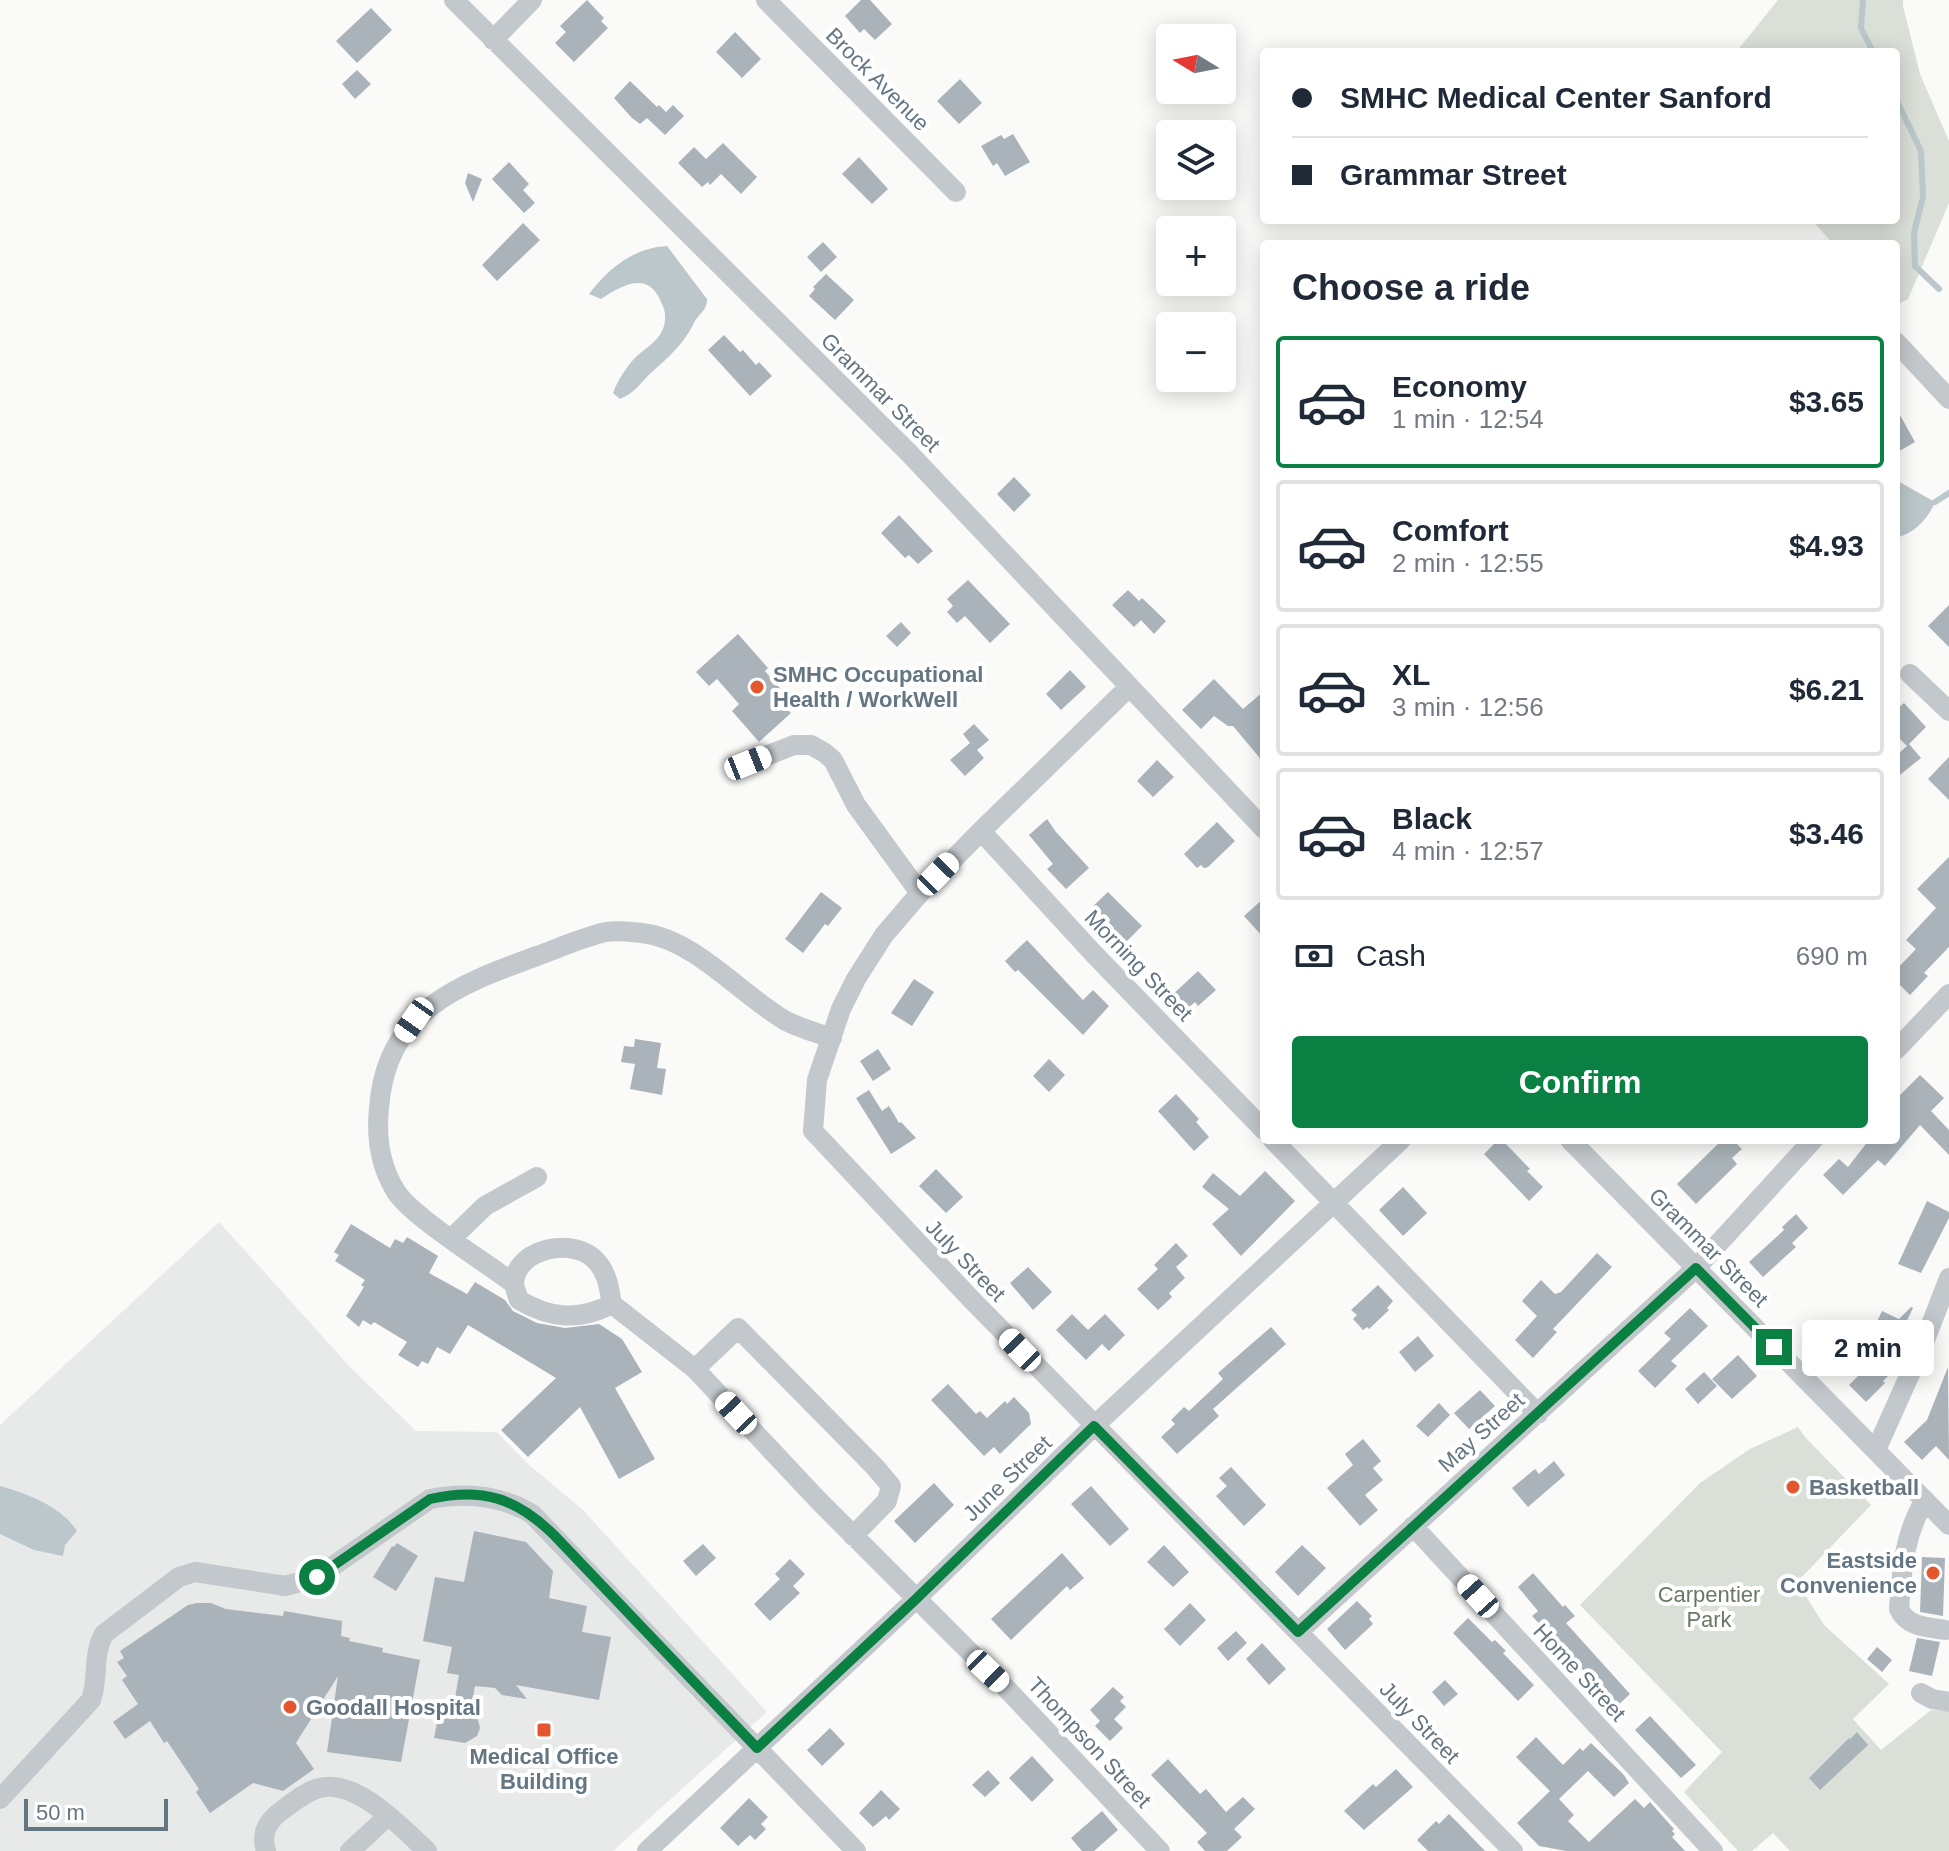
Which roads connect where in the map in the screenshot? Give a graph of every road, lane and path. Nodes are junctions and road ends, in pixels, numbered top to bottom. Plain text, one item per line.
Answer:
1 (454, 0) edge
2 (532, 0) edge
3 (766, 0) edge
4 (493, 40) junction
5 (956, 192) dead end
6 (1900, 346) edge
7 (1949, 399) edge
8 (1910, 674) dead end
9 (1128, 688) junction
10 (1949, 711) edge
11 (748, 763) dead end
12 (1260, 825) edge
13 (981, 831) junction
14 (920, 893) junction
15 (1949, 994) edge
16 (832, 1038) junction
17 (1900, 1039) edge
18 (1260, 1126) edge
19 (1277, 1144) edge
20 (1397, 1144) edge
21 (1574, 1144) edge
22 (1809, 1144) edge
23 (537, 1177) dead end
24 (1333, 1203) junction
25 (452, 1238) junction
26 (1696, 1268) junction
27 (1949, 1278) edge
28 (514, 1284) junction
29 (612, 1304) junction
30 (695, 1369) junction
31 (1538, 1414) junction
32 (1094, 1426) junction
33 (1876, 1450) junction
34 (1925, 1500) junction
35 (1949, 1525) edge
36 (1413, 1526) junction
37 (853, 1536) junction
38 (915, 1600) junction
39 (1946, 1630) dead end
40 (1298, 1632) junction
41 (1921, 1693) dead end
42 (1949, 1702) edge
43 (757, 1748) junction
44 (0, 1799) edge
45 (388, 1816) junction
46 (266, 1851) edge
47 (350, 1851) edge
48 (427, 1851) edge
49 (647, 1851) edge
50 (856, 1851) edge
51 (1160, 1851) edge
52 (1513, 1851) edge
53 (1713, 1851) edge

1 - 4 street, Grammar Street
2 - 4 street
3 - 5 street, Brock Avenue
4 - 9 street, Grammar Street
6 - 7 street
8 - 10 street
9 - 12 street, Grammar Street
9 - 13 street, July Street
11 - 14 street
13 - 14 street, July Street
13 - 18 street, Morning Street
14 - 16 street, July Street
15 - 17 street
16 - 25 street
16 - 32 street, July Street
19 - 24 street
20 - 24 street, June Street
21 - 26 street, Grammar Street
22 - 26 street, May Street
23 - 25 street
24 - 31 street
24 - 32 street, June Street
25 - 28 street
26 - 31 street, May Street
26 - 33 street, Grammar Street
27 - 33 street
28 - 29 street
28 - 29 street
29 - 30 street, Thompson Street
30 - 37 street, Thompson Street
30 - 37 street
31 - 36 street, May Street
32 - 38 street, June Street
32 - 40 street, July Street
33 - 34 street, Grammar Street
34 - 35 street, Grammar Street
34 - 39 street
36 - 40 street, May Street
36 - 53 street, Home Street
37 - 38 street, Thompson Street
38 - 43 street, June Street
38 - 51 street, Thompson Street
40 - 52 street, July Street
41 - 42 street
43 - 44 street
43 - 49 street, June Street
43 - 50 street
45 - 46 street
45 - 47 street
45 - 48 street

